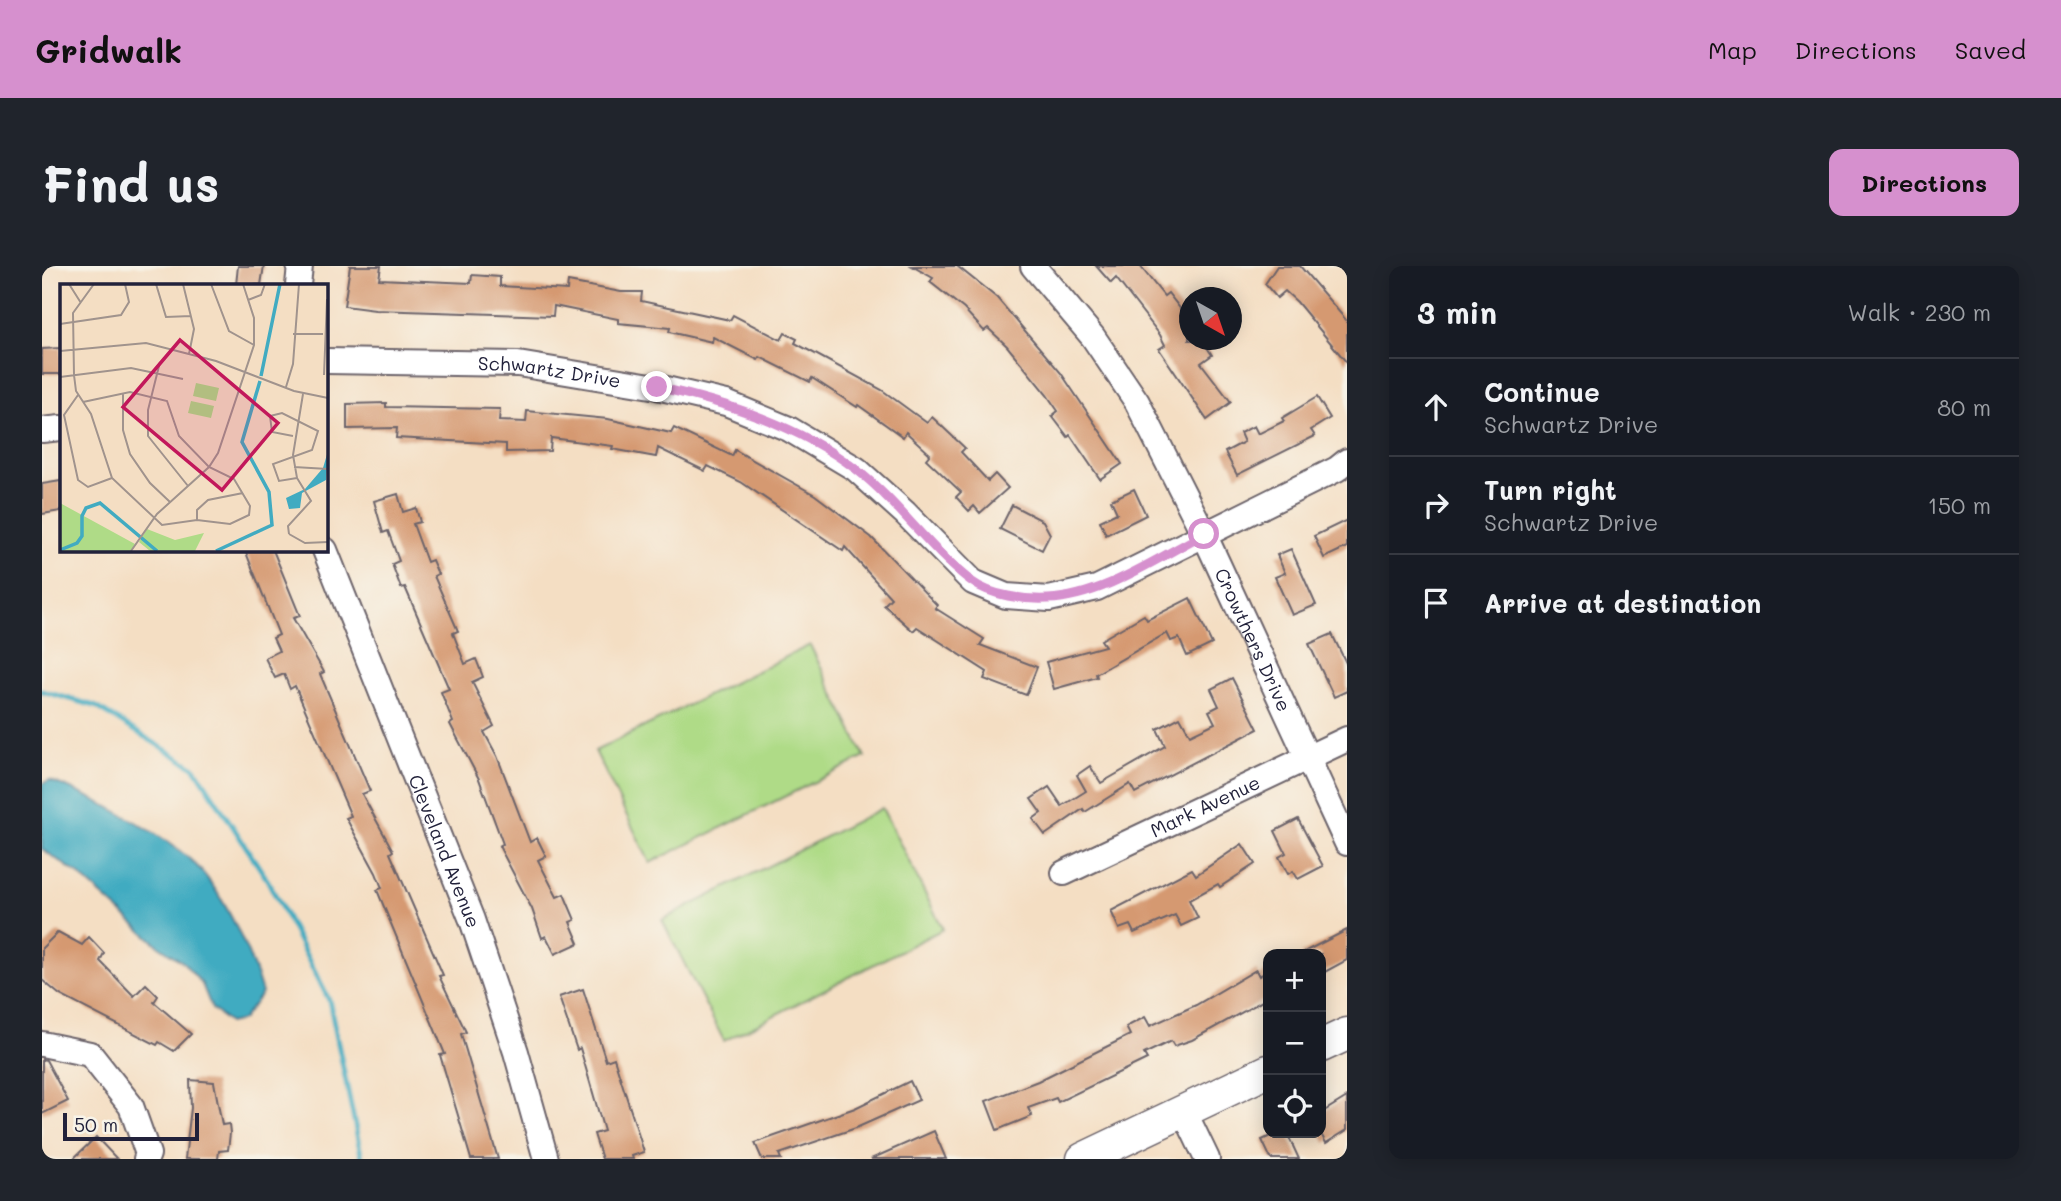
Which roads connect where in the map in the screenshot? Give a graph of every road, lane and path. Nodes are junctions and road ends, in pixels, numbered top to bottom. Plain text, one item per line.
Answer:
1 (300, 266) edge
2 (1033, 266) edge
3 (298, 284) edge
4 (327, 361) edge
5 (60, 428) edge
6 (42, 430) edge
7 (1347, 461) edge
8 (1204, 534) junction
9 (326, 551) edge
10 (1347, 739) edge
11 (1306, 759) junction
12 (1347, 843) edge
13 (1064, 873) dead end
14 (1347, 1034) edge
15 (42, 1044) edge
16 (1326, 1044) edge
17 (1263, 1073) edge
18 (1184, 1111) junction
19 (146, 1159) edge
20 (546, 1159) edge
21 (1083, 1159) edge
22 (1207, 1159) edge

1 - 3 street
2 - 8 street, Crowthers Drive
4 - 8 street, Schwartz Drive
5 - 6 street
7 - 8 street, Schwartz Drive
8 - 11 street, Crowthers Drive
9 - 20 street, Cleveland Avenue
10 - 11 street, Mark Avenue
11 - 12 street, Crowthers Drive
11 - 13 street, Mark Avenue
14 - 16 main road
15 - 19 street
17 - 18 main road
18 - 21 main road
18 - 22 street

